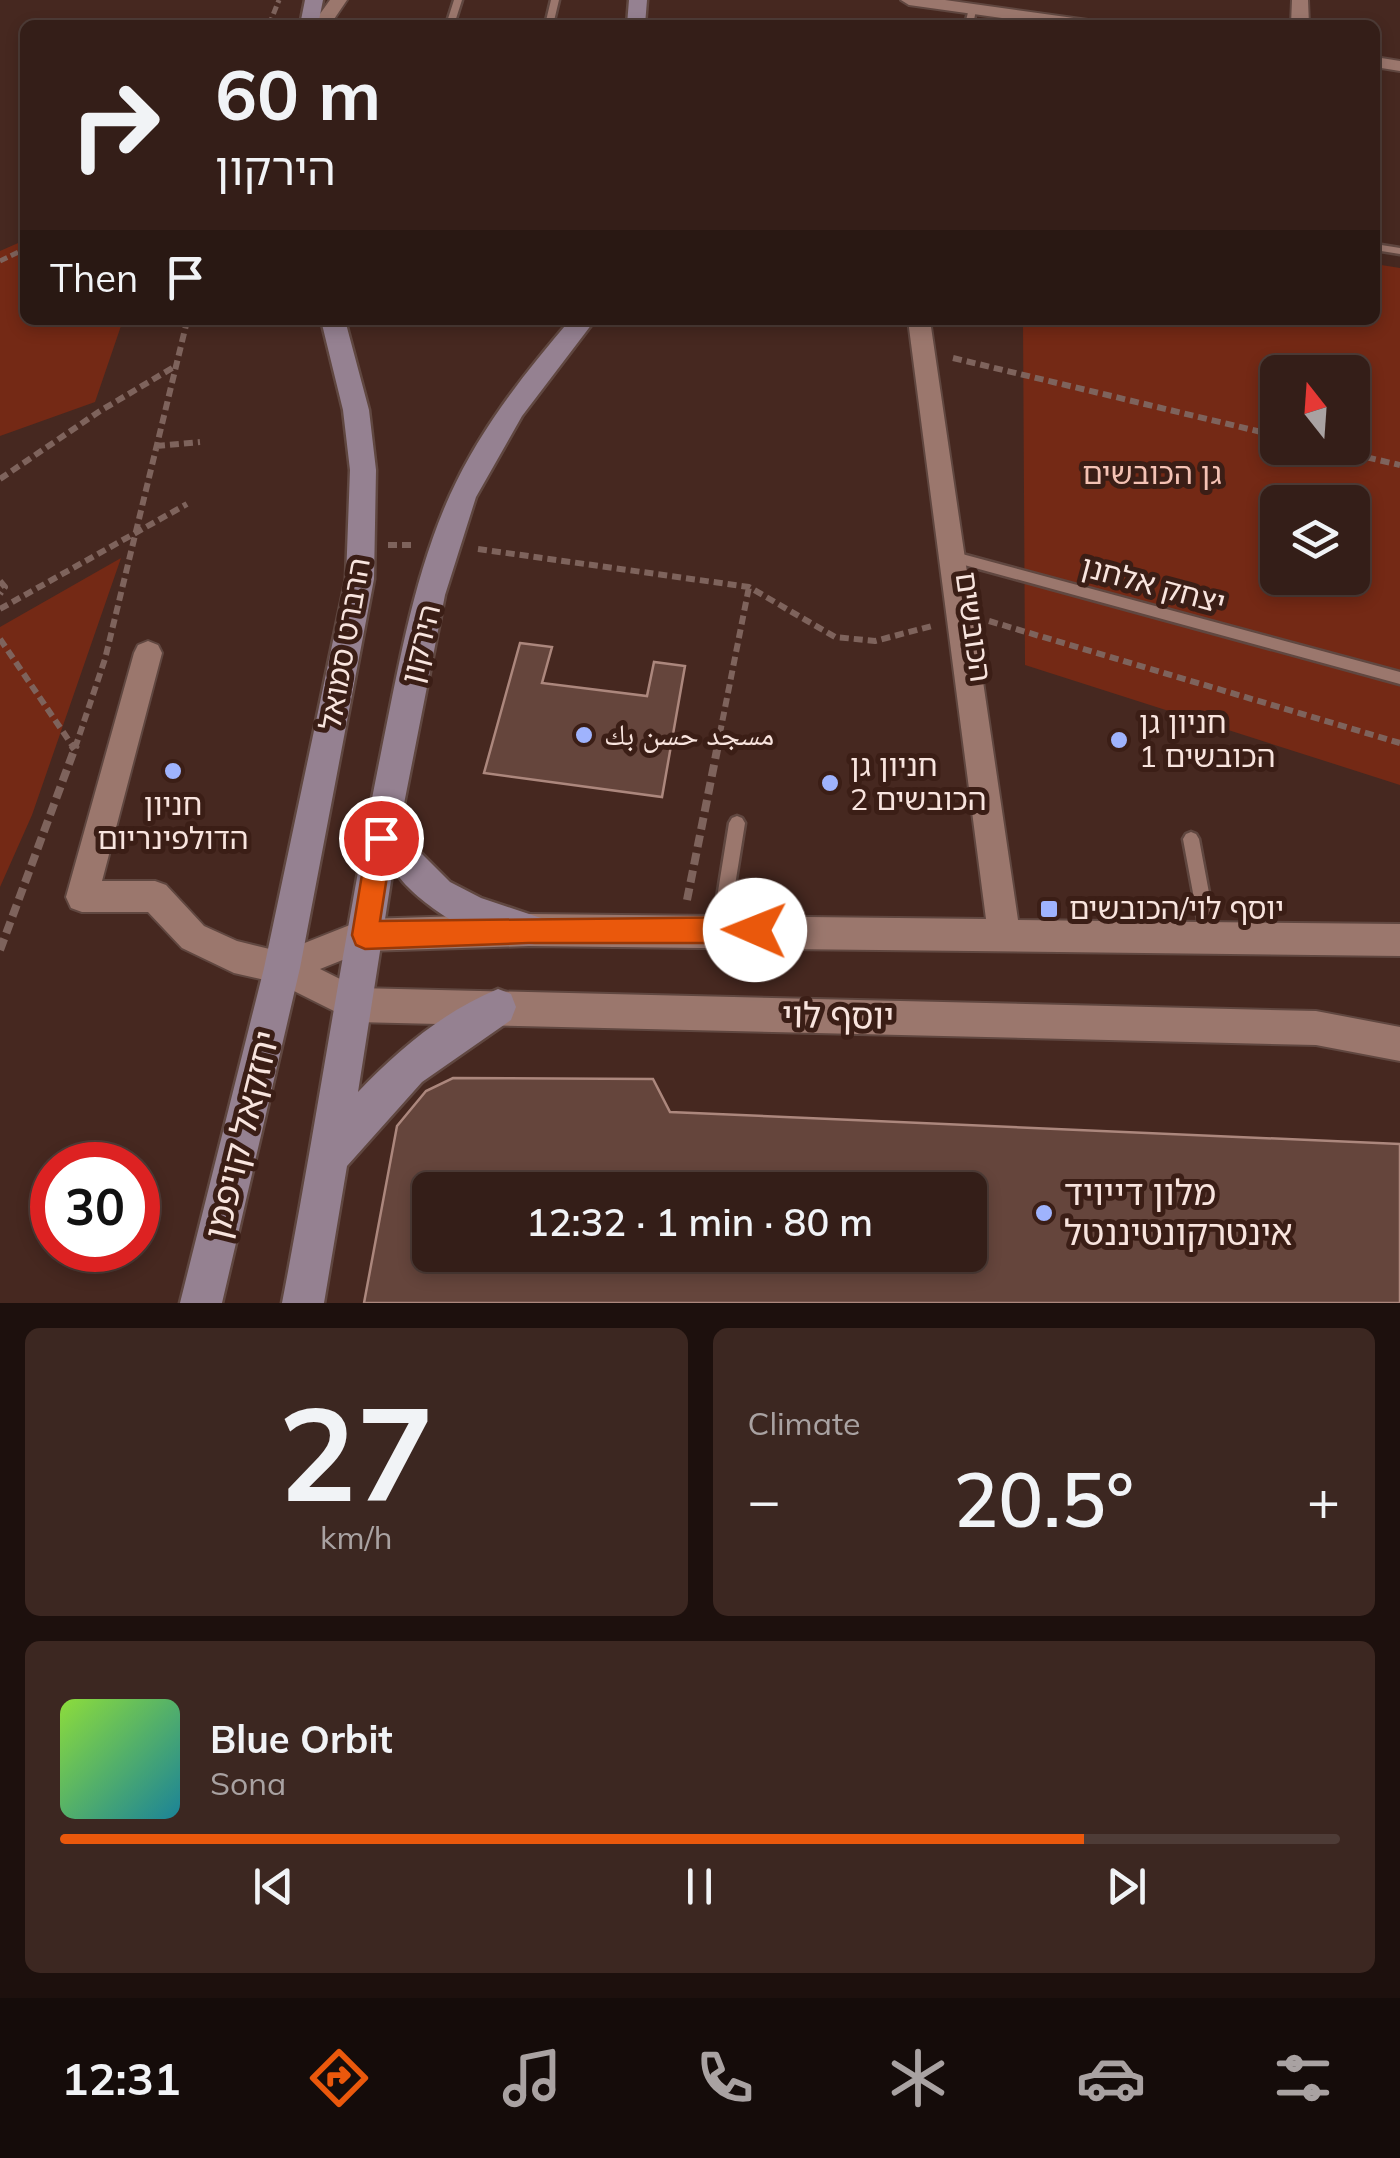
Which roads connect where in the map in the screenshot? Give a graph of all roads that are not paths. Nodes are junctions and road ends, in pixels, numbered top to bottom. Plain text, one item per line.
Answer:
1 (348, 0) edge
2 (909, 0) edge
3 (970, 15) edge
4 (328, 20) edge
5 (1029, 20) edge
6 (334, 325) edge
7 (579, 325) edge
8 (920, 325) edge
9 (929, 325) edge
10 (957, 557) junction
11 (148, 653) dead end
12 (1400, 678) edge
13 (386, 805) junction
14 (737, 823) dead end
15 (1191, 839) dead end
16 (529, 930) junction
17 (720, 930) junction
18 (1011, 934) junction
19 (365, 935) junction
20 (1210, 938) junction
21 (1400, 940) edge
22 (282, 968) junction
23 (356, 1005) junction
24 (498, 1007) junction
25 (1400, 1044) edge
26 (331, 1161) junction
27 (201, 1303) edge
28 (303, 1303) edge

1 - 4 street
2 - 3 street
3 - 5 street
6 - 22 main road, הרברט סמואל
7 - 13 main road, הירקון
8 - 10 street, הכובשים
9 - 10 lane, הכובשים
10 - 12 lane, יצחק אלחנן
10 - 18 street, הכובשים
11 - 22 street, יוסף לוי
13 - 16 main road
13 - 19 main road, הירקון
14 - 17 lane
15 - 20 lane
16 - 17 street
16 - 19 street
17 - 18 street
18 - 20 street
19 - 22 street
19 - 23 main road, הירקון
20 - 21 street
22 - 23 street, יוסף לוי
22 - 27 main road, יחזקאל קויפמן
23 - 24 street, יוסף לוי
23 - 26 main road
24 - 25 street, יוסף לוי
24 - 26 main road
26 - 28 main road

